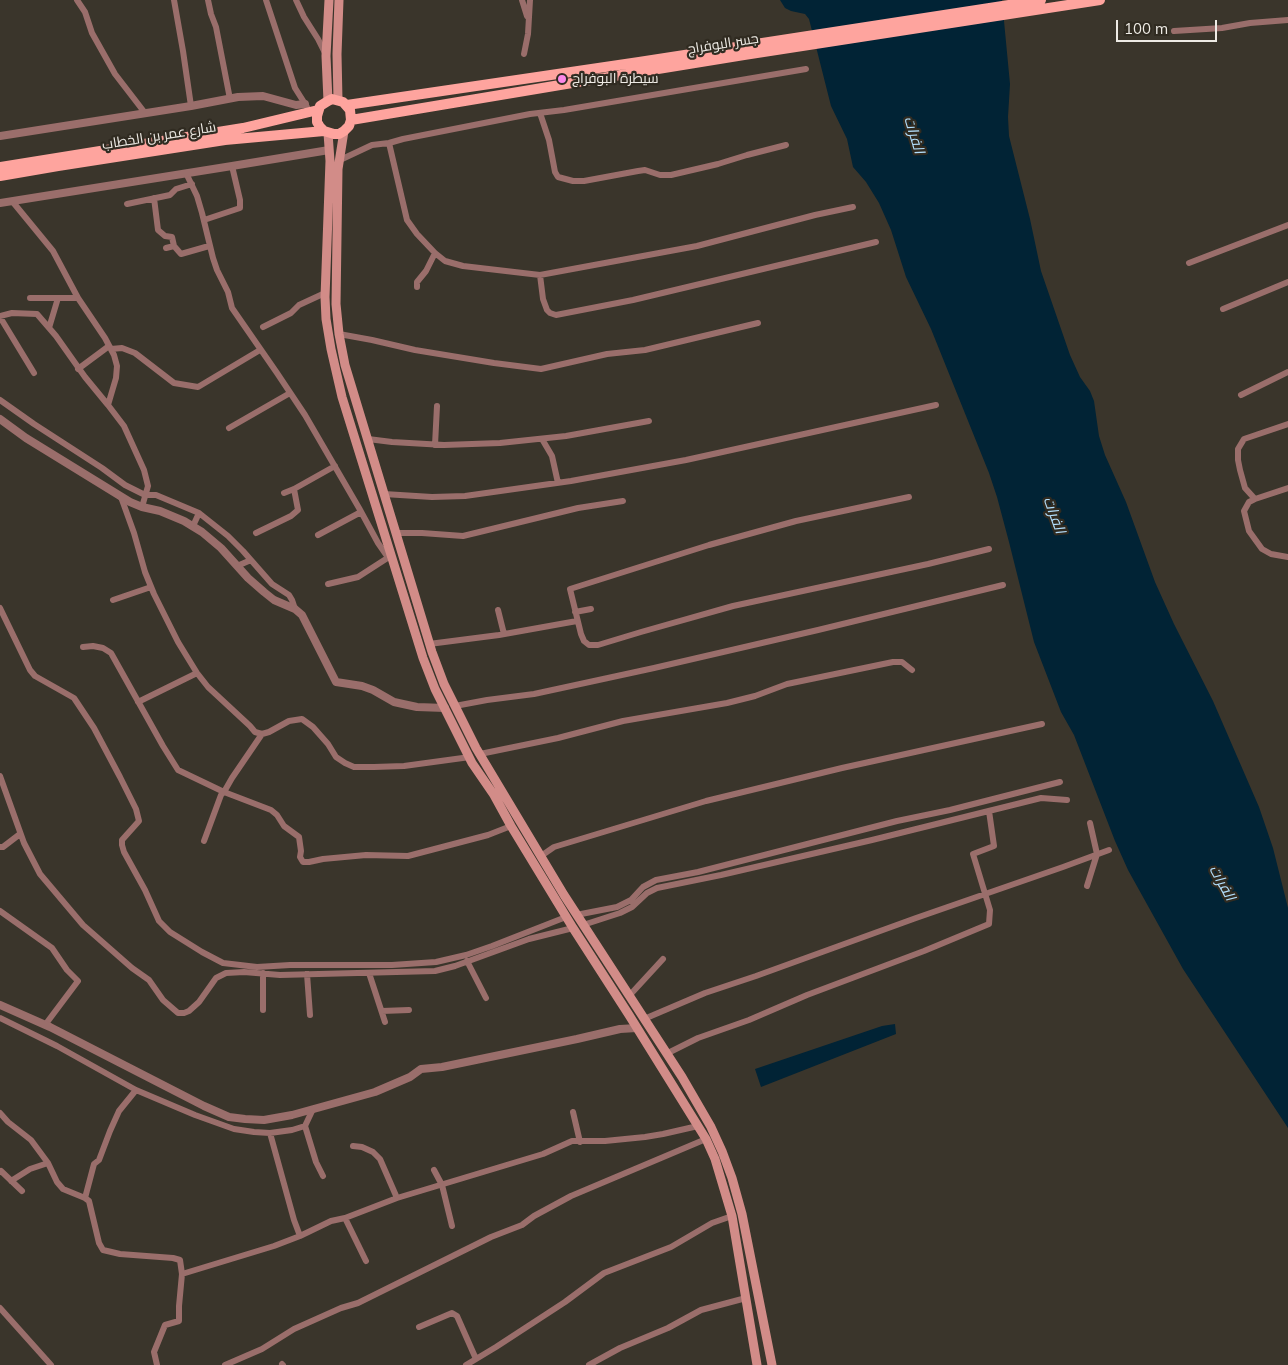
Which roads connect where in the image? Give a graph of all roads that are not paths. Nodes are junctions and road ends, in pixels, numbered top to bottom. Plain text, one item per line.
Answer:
1 (77, 0) edge
2 (174, 0) edge
3 (208, 0) edge
4 (266, 0) edge
5 (296, 0) edge
6 (329, 0) edge
7 (339, 0) edge
8 (522, 0) edge
9 (530, 0) edge
10 (1041, 0) edge
11 (1100, 0) edge
12 (1288, 20) edge
13 (529, 22) junction
14 (1174, 31) dead end
15 (524, 54) dead end
16 (326, 56) junction
17 (692, 59) junction
18 (806, 69) dead end
19 (230, 98) junction
20 (332, 100) junction
21 (347, 105) junction
22 (191, 106) junction
23 (311, 109) junction
24 (145, 113) junction
25 (540, 113) junction
26 (351, 120) junction
27 (344, 131) junction
28 (326, 132) junction
29 (0, 136) edge
30 (389, 143) junction
31 (786, 145) dead end
32 (329, 150) junction
33 (340, 160) junction
34 (232, 166) junction
35 (0, 167) edge
36 (186, 173) junction
37 (0, 176) edge
38 (192, 184) junction
39 (154, 198) junction
40 (12, 201) junction
41 (0, 203) edge
42 (127, 204) dead end
43 (853, 206) dead end
44 (204, 220) junction
45 (1288, 225) edge
46 (876, 242) dead end
47 (174, 246) junction
48 (209, 246) junction
49 (166, 248) dead end
50 (435, 253) junction
51 (1189, 263) dead end
52 (540, 275) junction
53 (1288, 282) edge
54 (417, 287) dead end
55 (325, 293) junction
56 (30, 298) dead end
57 (58, 298) junction
58 (78, 298) junction
59 (1223, 309) dead end
60 (0, 316) edge
61 (758, 323) dead end
62 (263, 327) dead end
63 (48, 328) junction
64 (339, 334) junction
65 (110, 348) junction
66 (260, 350) junction
67 (78, 368) junction
68 (1288, 372) edge
69 (34, 373) dead end
70 (290, 393) junction
71 (1241, 395) dead end
72 (0, 400) edge
73 (108, 405) junction
74 (936, 405) dead end
75 (438, 406) dead end
76 (0, 419) edge
77 (649, 421) dead end
78 (1288, 424) edge
79 (229, 428) dead end
80 (368, 439) junction
81 (542, 439) junction
82 (435, 445) junction
83 (335, 466) junction
84 (558, 482) junction
85 (1288, 488) edge
86 (294, 489) junction
87 (284, 493) dead end
88 (384, 494) junction
89 (145, 496) junction
90 (120, 497) junction
91 (909, 497) dead end
92 (1255, 499) junction
93 (623, 501) dead end
94 (142, 507) junction
95 (362, 512) junction
96 (199, 513) junction
97 (192, 526) junction
98 (396, 532) junction
99 (256, 533) dead end
100 (318, 535) dead end
101 (989, 549) dead end
102 (1288, 557) edge
103 (391, 558) junction
104 (250, 560) junction
105 (237, 566) junction
106 (328, 584) dead end
107 (1003, 585) dead end
108 (151, 587) junction
109 (412, 588) junction
110 (402, 591) junction
111 (113, 600) dead end
112 (0, 608) edge
113 (295, 609) junction
114 (591, 609) dead end
115 (498, 610) dead end
116 (575, 612) junction
117 (577, 621) junction
118 (504, 634) junction
119 (429, 644) junction
120 (83, 647) dead end
121 (912, 670) dead end
122 (197, 673) junction
123 (138, 702) junction
124 (455, 706) junction
125 (445, 708) junction
126 (1042, 724) dead end
127 (262, 734) junction
128 (480, 754) junction
129 (470, 757) junction
130 (0, 776) edge
131 (1060, 782) dead end
132 (224, 792) junction
133 (1067, 800) dead end
134 (989, 811) junction
135 (1090, 823) dead end
136 (511, 826) junction
137 (20, 834) junction
138 (204, 841) dead end
139 (0, 847) edge
140 (1109, 850) dead end
141 (535, 853) junction
142 (1097, 854) junction
143 (1087, 886) dead end
144 (985, 895) junction
145 (0, 911) edge
146 (576, 914) junction
147 (566, 917) junction
148 (583, 925) junction
149 (573, 928) junction
150 (663, 959) dead end
151 (467, 961) junction
152 (263, 973) junction
153 (369, 973) junction
154 (306, 974) junction
155 (629, 996) junction
156 (486, 998) dead end
157 (0, 1005) edge
158 (263, 1010) dead end
159 (409, 1010) dead end
160 (382, 1011) junction
161 (310, 1015) dead end
162 (0, 1018) edge
163 (644, 1019) junction
164 (385, 1022) dead end
165 (45, 1025) junction
166 (637, 1028) junction
167 (666, 1054) junction
168 (136, 1090) junction
169 (313, 1109) junction
170 (573, 1112) dead end
171 (0, 1113) edge
172 (305, 1126) junction
173 (698, 1126) junction
174 (270, 1133) junction
175 (706, 1139) junction
176 (580, 1142) junction
177 (354, 1146) dead end
178 (48, 1163) junction
179 (434, 1170) dead end
180 (0, 1172) edge
181 (323, 1176) dead end
182 (11, 1181) junction
183 (442, 1185) junction
184 (22, 1191) dead end
185 (85, 1198) junction
186 (397, 1198) junction
187 (732, 1216) junction
188 (345, 1218) junction
189 (452, 1226) dead end
190 (300, 1236) junction
191 (366, 1261) dead end
192 (182, 1274) junction
193 (746, 1298) junction
194 (0, 1308) edge
195 (419, 1327) dead end
196 (766, 1335) junction
197 (752, 1337) junction
198 (476, 1359) junction
199 (230, 1364) edge
200 (51, 1365) edge
201 (157, 1365) edge
202 (466, 1365) edge
203 (589, 1365) edge
204 (757, 1365) edge
205 (772, 1365) edge

1 - 24 street
2 - 22 street
3 - 19 street
4 - 23 street
5 - 16 street
6 - 16 main road
7 - 20 main road
8 - 13 street
9 - 13 street
10 - 17 main road, جسر البوفراج
11 - 17 main road, جسر البوفراج
12 - 14 street
13 - 15 street
16 - 20 main road
17 - 21 main road, جسر البوفراج
17 - 26 main road, جسر البوفراج
18 - 25 street
19 - 22 street
19 - 23 street
20 - 21 main road
20 - 23 main road
21 - 26 main road
22 - 24 street
23 - 28 main road
23 - 35 main road, شارع عمر بن الخطاب
24 - 29 street
25 - 30 street
25 - 31 street
26 - 27 main road
27 - 28 main road
27 - 33 main road
28 - 32 main road
28 - 37 main road, شارع عمر بن الخطاب
30 - 33 street
30 - 50 street
32 - 34 street
32 - 55 main road
33 - 64 main road
34 - 36 street
34 - 44 street
36 - 38 street
36 - 40 street
38 - 39 street
38 - 44 street
39 - 42 street
39 - 47 street
40 - 41 street
40 - 58 street
43 - 52 street
44 - 48 street
45 - 51 street
46 - 52 street
47 - 48 street
47 - 49 street
48 - 66 street
50 - 52 street
50 - 54 street
53 - 59 street
55 - 62 street
55 - 103 main road
56 - 57 street
57 - 58 street
57 - 63 street
58 - 65 street
60 - 63 street
60 - 69 street
61 - 64 street
63 - 67 street
64 - 80 main road
65 - 66 street
65 - 67 street
65 - 73 street
66 - 70 street
67 - 73 street
68 - 71 street
70 - 79 street
70 - 83 street
72 - 89 street
73 - 89 street
74 - 84 street
75 - 82 street
76 - 90 street
77 - 81 street
78 - 92 street
80 - 82 street
80 - 88 main road
81 - 82 street
81 - 84 street
83 - 86 street
83 - 95 street
84 - 88 street
85 - 92 street
86 - 87 street
86 - 99 street
88 - 98 main road
89 - 94 street
89 - 96 street
90 - 94 street
90 - 108 street
91 - 116 street
92 - 102 street
93 - 98 street
94 - 97 street
95 - 100 street
95 - 103 street
96 - 97 street
96 - 104 street
97 - 105 street
98 - 109 main road
101 - 117 street
103 - 106 street
103 - 110 main road
104 - 105 street
104 - 113 street
105 - 113 street
107 - 124 street
108 - 111 street
108 - 122 street
109 - 110 main road
109 - 119 main road
110 - 125 main road
112 - 147 street
113 - 125 street
114 - 116 street
115 - 118 street
116 - 117 street
117 - 118 street
118 - 119 street
119 - 124 main road
120 - 123 street
121 - 128 street
122 - 123 street
122 - 127 street
123 - 132 street
124 - 128 main road
125 - 129 main road
126 - 141 street
127 - 129 street
127 - 132 street
128 - 141 main road
129 - 136 main road
130 - 137 street
131 - 146 street
132 - 136 street
132 - 138 street
133 - 134 street
134 - 144 street
134 - 148 street
135 - 142 street
136 - 141 main road
137 - 139 street
137 - 152 street
140 - 142 street
141 - 146 main road
141 - 147 main road
142 - 143 street
142 - 144 street
144 - 163 street
144 - 167 street
145 - 165 street
146 - 148 main road
147 - 149 main road
148 - 155 main road
149 - 151 street
149 - 166 main road
150 - 155 street
151 - 153 street
151 - 156 street
152 - 154 street
152 - 158 street
153 - 154 street
153 - 160 street
154 - 161 street
155 - 163 main road
157 - 165 street
159 - 160 street
160 - 164 street
162 - 168 street
163 - 167 main road
165 - 169 street
166 - 169 street
166 - 173 main road
167 - 196 main road
168 - 174 street
168 - 185 street
169 - 172 street
170 - 176 street
171 - 178 street
172 - 174 street
172 - 181 street
173 - 175 main road
173 - 176 street
174 - 190 street
175 - 187 main road
175 - 199 street
176 - 183 street
177 - 186 street
178 - 182 street
178 - 185 street
179 - 183 street
180 - 182 street
182 - 184 street
183 - 186 street
183 - 189 street
185 - 192 street
186 - 188 street
187 - 193 main road
187 - 198 street
188 - 190 street
188 - 191 street
190 - 192 street
192 - 201 street
193 - 197 main road
193 - 203 street
194 - 200 street
195 - 198 street
196 - 197 main road
196 - 205 main road
197 - 204 main road
198 - 202 street

